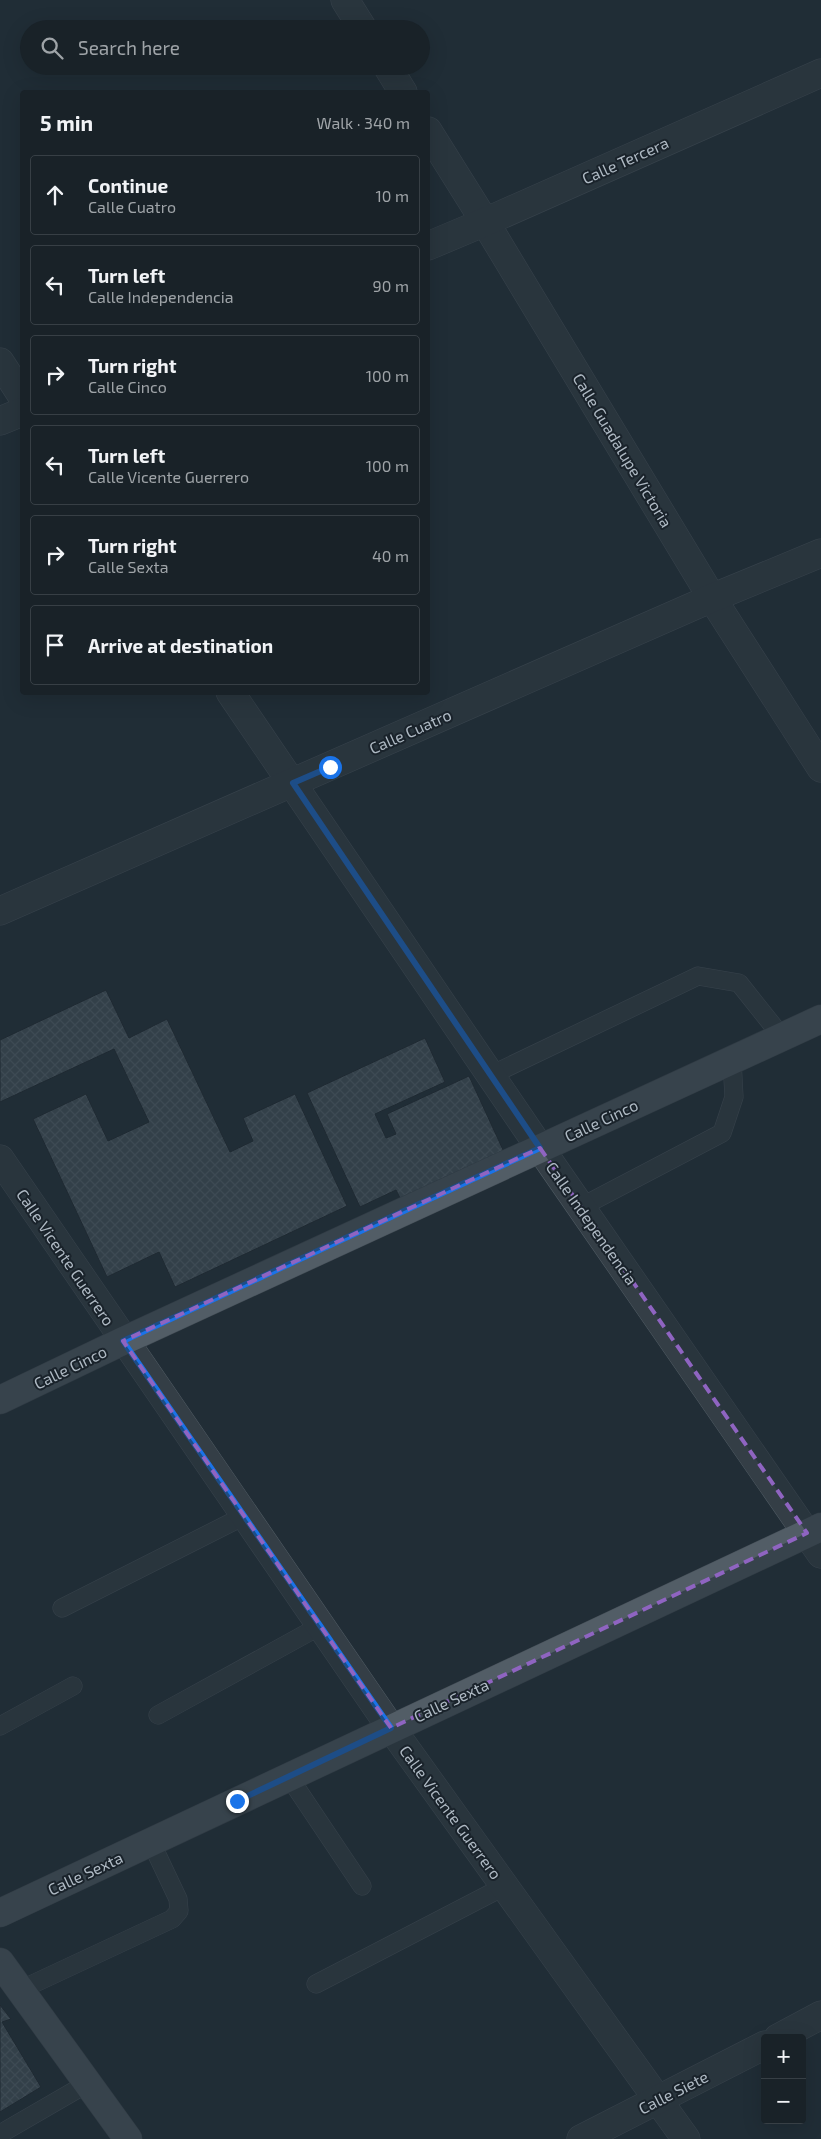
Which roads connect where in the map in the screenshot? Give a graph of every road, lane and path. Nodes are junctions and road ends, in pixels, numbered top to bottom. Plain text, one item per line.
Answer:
1 (345, 0) edge
2 (357, 20) edge
3 (821, 73) edge
4 (393, 75) edge
5 (402, 90) edge
6 (430, 134) edge
7 (485, 222) junction
8 (430, 245) edge
9 (0, 362) edge
10 (20, 393) edge
11 (20, 413) edge
12 (0, 421) edge
13 (821, 553) edge
14 (712, 598) junction
15 (232, 695) edge
16 (821, 768) edge
17 (293, 783) junction
18 (0, 911) edge
19 (821, 1019) edge
20 (782, 1037) junction
21 (732, 1060) junction
22 (491, 1075) junction
23 (540, 1148) junction
24 (0, 1160) edge
25 (581, 1207) junction
26 (123, 1341) junction
27 (0, 1400) edge
28 (244, 1516) junction
29 (816, 1538) edge
30 (62, 1608) dead end
31 (320, 1626) junction
32 (73, 1686) dead end
33 (158, 1715) dead end
34 (0, 1726) edge
35 (391, 1728) junction
36 (289, 1777) junction
37 (151, 1842) junction
38 (362, 1886) dead end
39 (505, 1886) junction
40 (0, 1913) edge
41 (0, 1962) edge
42 (316, 1984) dead end
43 (20, 1990) junction
44 (821, 2015) edge
45 (785, 2034) edge
46 (761, 2047) edge
47 (88, 2083) junction
48 (659, 2100) junction
49 (0, 2134) edge
50 (128, 2139) edge
51 (581, 2139) edge
52 (686, 2139) edge

1 - 2 street
3 - 7 street, Calle Tercera
4 - 5 street
6 - 7 street, Calle Guadalupe Victoria
7 - 8 street, Calle Tercera
7 - 14 street, Calle Guadalupe Victoria
9 - 10 street
11 - 12 street
13 - 14 street, Calle Cuatro
14 - 16 street, Calle Guadalupe Victoria
14 - 17 street, Calle Cuatro
15 - 17 street, Calle Independencia
17 - 18 street, Calle Cuatro
17 - 22 street, Calle Independencia
19 - 20 main road, Calle Cinco
20 - 21 main road, Calle Cinco
20 - 22 lane
21 - 23 main road, Calle Cinco
21 - 25 lane
22 - 23 street, Calle Independencia
23 - 25 street, Calle Independencia
23 - 26 main road, Calle Cinco
24 - 26 street, Calle Vicente Guerrero
25 - 29 street, Calle Independencia
26 - 27 main road, Calle Cinco
26 - 28 street, Calle Vicente Guerrero
28 - 30 lane
28 - 31 street, Calle Vicente Guerrero
29 - 35 main road, Calle Sexta
31 - 33 lane
31 - 35 street, Calle Vicente Guerrero
32 - 34 lane
35 - 36 main road, Calle Sexta
35 - 39 street, Calle Vicente Guerrero
36 - 37 main road, Calle Sexta
36 - 38 lane
37 - 40 main road, Calle Sexta
37 - 43 lane
39 - 42 lane
39 - 48 street, Calle Vicente Guerrero
41 - 43 main road
43 - 47 main road
44 - 45 street
46 - 48 street, Calle Siete
47 - 49 lane
47 - 50 main road
48 - 51 street, Calle Siete
48 - 52 street, Calle Vicente Guerrero

